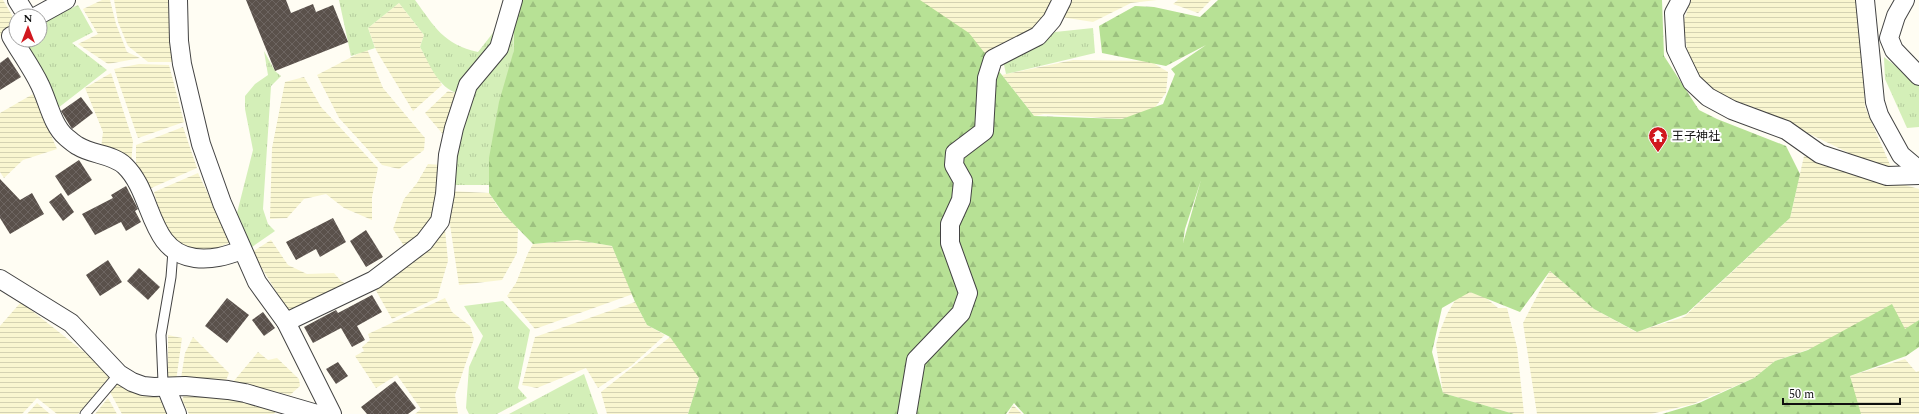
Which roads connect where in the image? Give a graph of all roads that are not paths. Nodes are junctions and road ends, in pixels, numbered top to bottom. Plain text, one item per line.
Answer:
1 (66, 0) edge
2 (178, 0) edge
3 (513, 0) edge
4 (1062, 0) edge
5 (1681, 0) edge
6 (1865, 0) edge
7 (1905, 0) edge
8 (48, 10) edge
9 (16, 48) edge
10 (1919, 76) edge
11 (1919, 170) edge
12 (1919, 174) edge
13 (242, 250) junction
14 (173, 251) junction
15 (0, 279) edge
16 (286, 322) junction
17 (119, 374) junction
18 (166, 387) junction
19 (85, 414) edge
20 (177, 414) edge
21 (317, 414) edge
22 (332, 414) edge
23 (907, 414) edge

1 - 8 street
2 - 13 street
3 - 16 street
4 - 23 street
5 - 12 street
6 - 11 street
7 - 10 street
9 - 14 street
13 - 14 street
13 - 16 street
14 - 18 lane
15 - 17 street
16 - 22 street
17 - 18 street
17 - 19 lane
18 - 20 street
18 - 21 street

